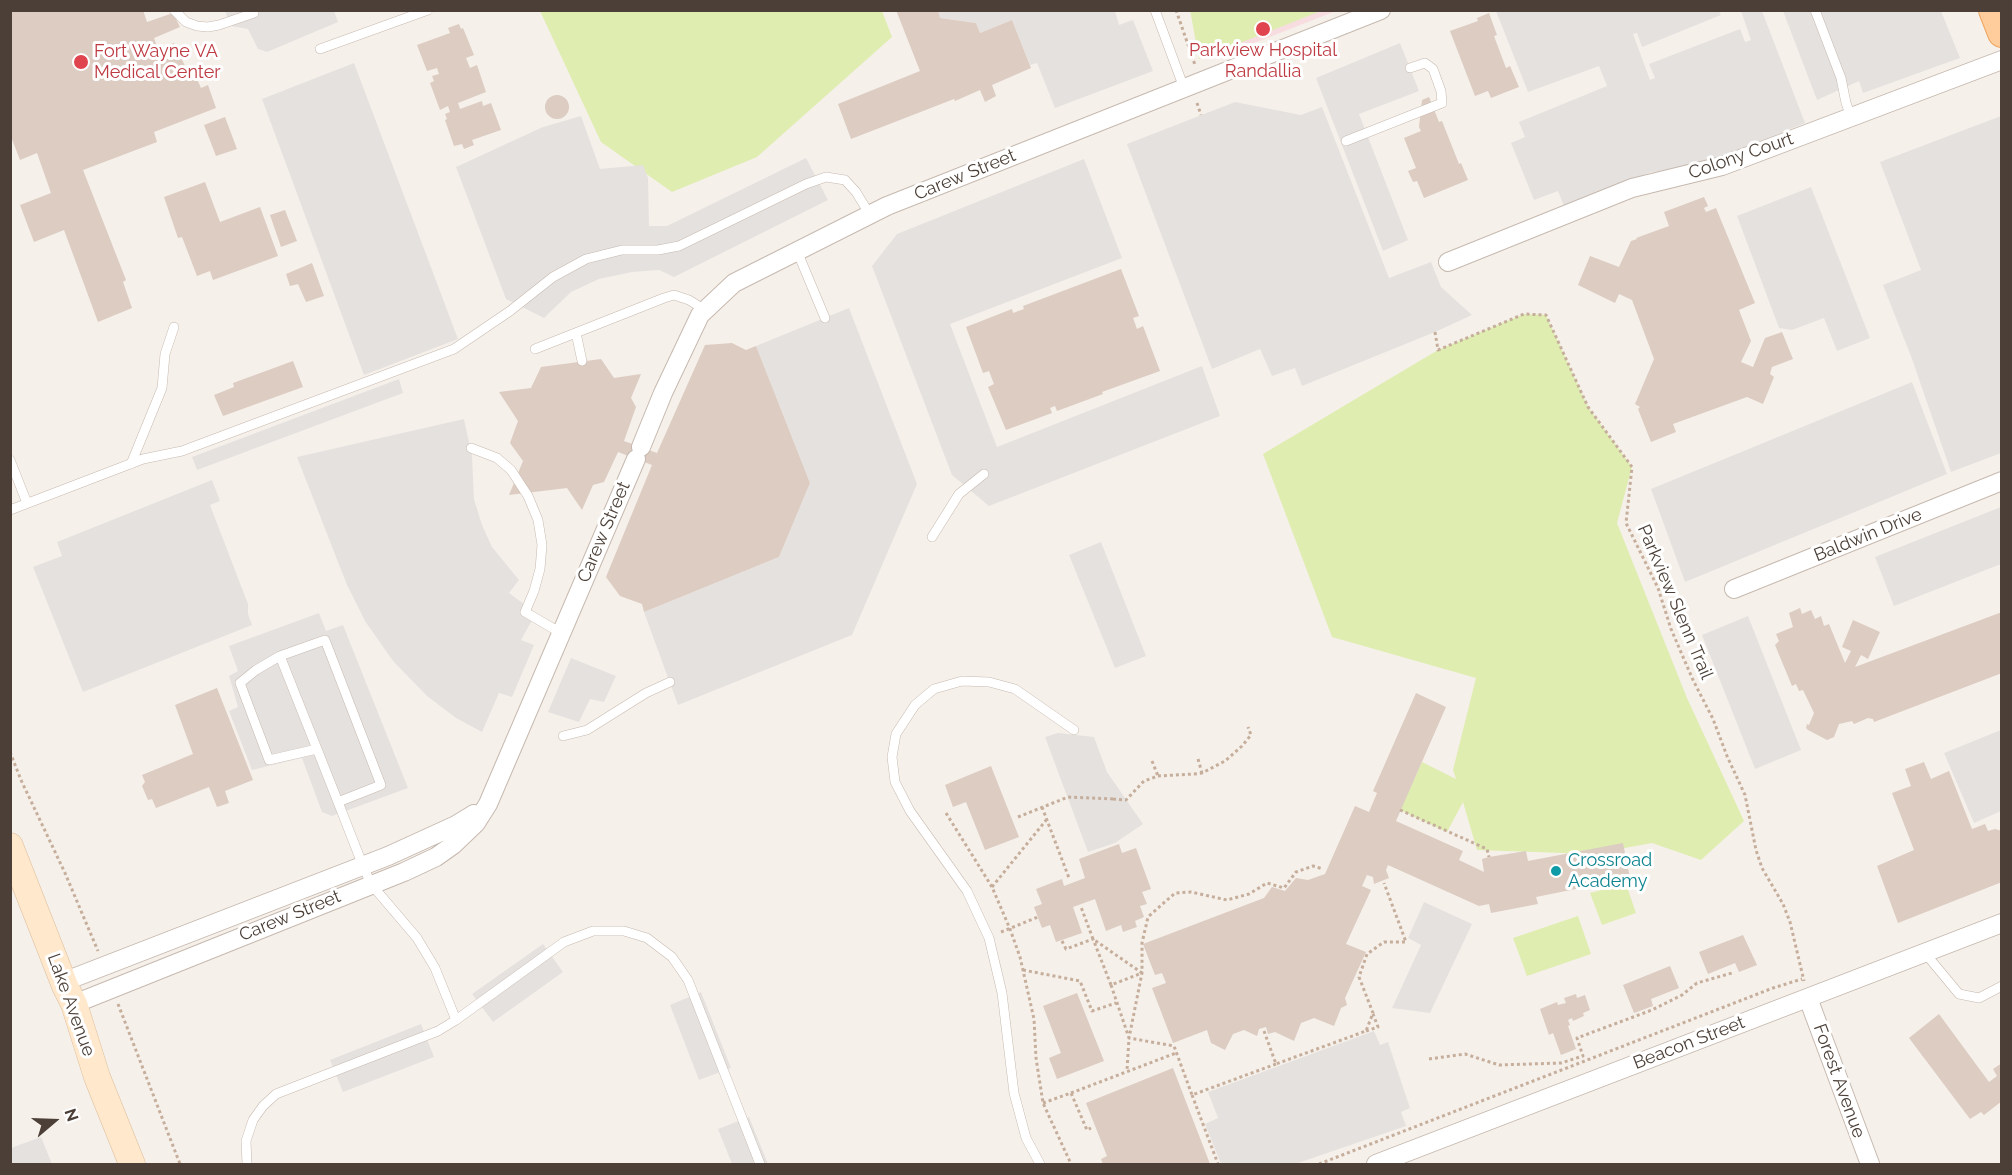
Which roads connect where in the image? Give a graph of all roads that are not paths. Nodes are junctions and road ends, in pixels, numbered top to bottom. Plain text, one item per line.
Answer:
1 (174, 10) edge
2 (428, 10) edge
3 (1155, 10) edge
4 (1381, 10) edge
5 (1815, 10) edge
6 (1993, 10) edge
7 (254, 13) dead end
8 (2001, 33) edge
9 (320, 49) dead end
10 (2001, 60) edge
11 (1410, 68) dead end
12 (1184, 88) junction
13 (1851, 117) junction
14 (1346, 141) dead end
15 (870, 215) junction
16 (797, 251) junction
17 (1448, 262) dead end
18 (705, 310) junction
19 (825, 318) dead end
20 (174, 327) dead end
21 (576, 333) junction
22 (535, 349) dead end
23 (582, 361) dead end
24 (471, 448) dead end
25 (10, 460) edge
26 (131, 464) junction
27 (984, 474) dead end
28 (2001, 481) edge
29 (27, 503) junction
30 (10, 510) edge
31 (932, 537) dead end
32 (1734, 589) dead end
33 (561, 633) junction
34 (280, 656) junction
35 (670, 682) dead end
36 (1074, 730) dead end
37 (563, 736) dead end
38 (317, 749) junction
39 (338, 802) junction
40 (488, 804) junction
41 (10, 846) edge
42 (363, 866) junction
43 (371, 884) junction
44 (2001, 923) edge
45 (1925, 953) junction
46 (2001, 986) edge
47 (69, 993) junction
48 (1808, 998) junction
49 (456, 1020) junction
50 (132, 1164) edge
51 (247, 1164) edge
52 (760, 1164) edge
53 (1040, 1164) edge
54 (1376, 1164) edge
55 (1870, 1164) edge

1 - 7 lane
2 - 9 lane
3 - 12 lane
4 - 12 street, Carew Street
5 - 13 lane
6 - 8 main road
10 - 13 street, Colony Court
11 - 14 lane
12 - 15 street, Carew Street
13 - 17 street, Colony Court
15 - 16 street, Carew Street
15 - 26 lane
16 - 18 street, Carew Street
16 - 19 lane
18 - 21 lane
18 - 33 street, Carew Street
20 - 26 lane
21 - 22 lane
21 - 23 lane
24 - 33 lane
25 - 29 lane
26 - 29 lane
27 - 31 lane
28 - 32 street, Baldwin Drive
29 - 30 lane
33 - 40 street, Carew Street
34 - 38 lane
34 - 38 lane
34 - 39 lane
35 - 37 lane
36 - 53 lane
38 - 39 lane
39 - 42 lane
40 - 42 street, Carew Street
40 - 43 street, Carew Street
41 - 47 main road, Lake Avenue
42 - 43 lane
42 - 47 street, Carew Street
43 - 47 street, Carew Street
43 - 49 lane
44 - 45 street, Beacon Street
45 - 46 lane
45 - 48 street, Beacon Street
47 - 50 main road, Lake Avenue
48 - 54 street, Beacon Street
48 - 55 street, Forest Avenue
49 - 51 lane
49 - 52 lane

